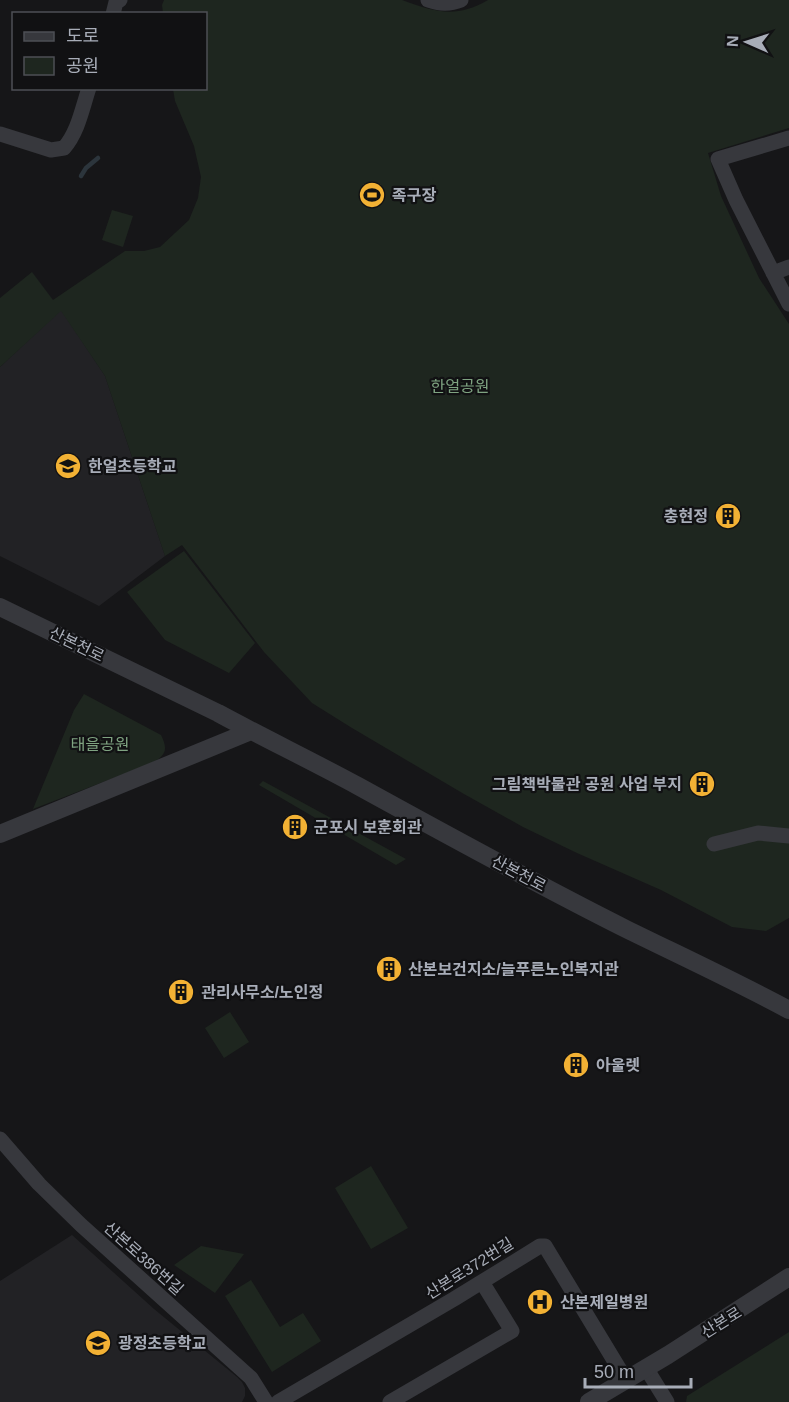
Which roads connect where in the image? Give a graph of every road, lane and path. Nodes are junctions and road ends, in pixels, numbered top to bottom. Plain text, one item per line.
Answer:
1 (428, 0) edge
2 (461, 0) edge
3 (88, 90) edge
4 (0, 134) edge
5 (789, 138) edge
6 (789, 267) edge
7 (773, 273) junction
8 (789, 304) edge
9 (0, 607) edge
10 (251, 731) junction
11 (0, 834) edge
12 (789, 836) edge
13 (714, 844) dead end
14 (789, 1010) edge
15 (0, 1138) edge
16 (789, 1277) edge
17 (482, 1282) junction
18 (646, 1368) junction
19 (626, 1380) junction
20 (266, 1402) edge
21 (278, 1402) edge
22 (390, 1402) edge
23 (590, 1402) edge
24 (667, 1402) edge

1 - 2 street
3 - 4 street
5 - 7 street
6 - 7 street
7 - 8 street
9 - 10 street, 산본천로
10 - 11 street
10 - 14 street, 산본천로
12 - 13 street
15 - 20 street, 산본로386번길
16 - 18 street, 산본로
17 - 19 street, 산본로372번길
17 - 21 street, 산본로372번길
17 - 22 street
18 - 19 street, 산본로
18 - 24 street
19 - 23 street, 산본로

